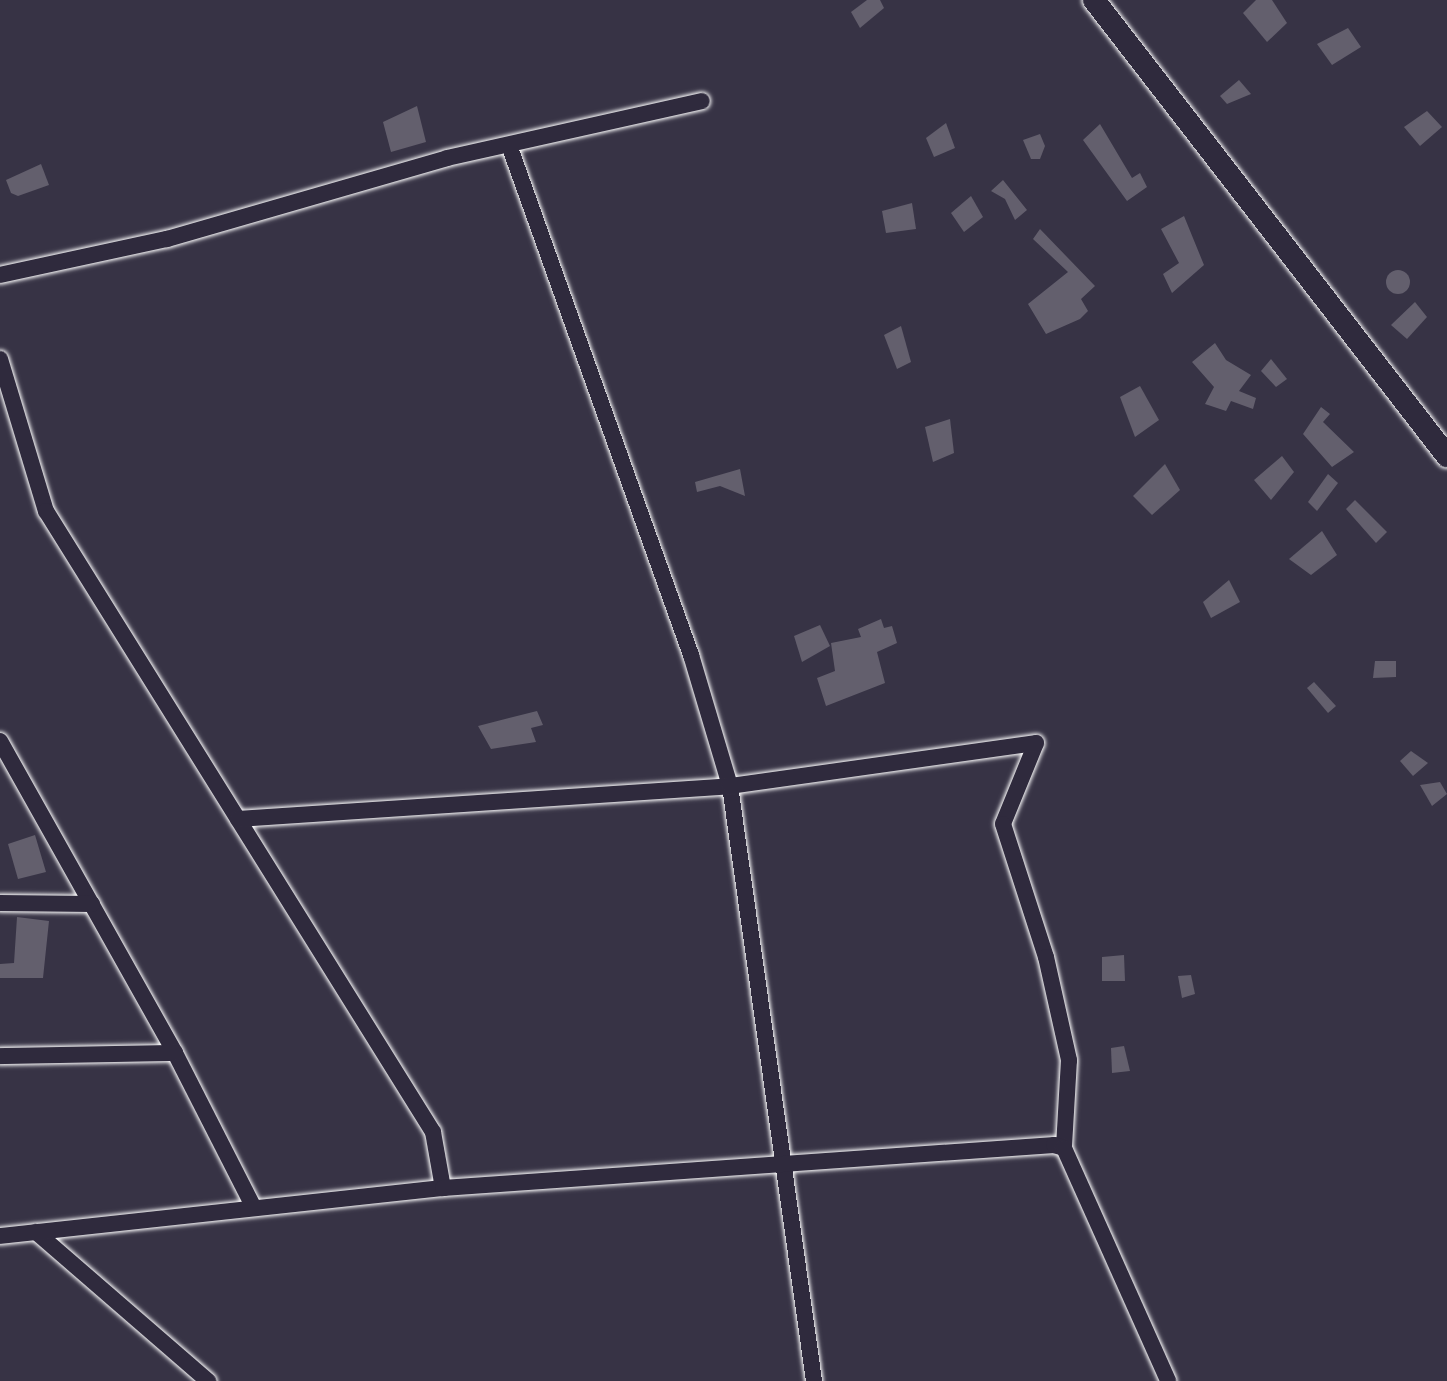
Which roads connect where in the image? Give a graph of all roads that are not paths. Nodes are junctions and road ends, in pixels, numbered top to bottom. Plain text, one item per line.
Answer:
1 (1094, 0) edge
2 (702, 101) dead end
3 (509, 145) junction
4 (0, 275) edge
5 (0, 359) edge
6 (1447, 456) edge
7 (0, 741) edge
8 (730, 786) junction
9 (238, 819) junction
10 (0, 903) edge
11 (92, 904) junction
12 (175, 1053) junction
13 (0, 1056) edge
14 (1064, 1148) junction
15 (783, 1163) junction
16 (443, 1188) junction
17 (252, 1204) junction
18 (36, 1232) junction
19 (0, 1236) edge
20 (208, 1381) edge
21 (814, 1381) edge
22 (1168, 1381) edge

1 - 6 main road
2 - 3 street
3 - 4 street
3 - 8 street
5 - 9 street
7 - 11 street
8 - 9 street
8 - 14 street
8 - 15 street
9 - 16 street
10 - 11 street
11 - 12 street
12 - 13 street
12 - 17 street
14 - 15 street
14 - 22 street
15 - 16 street
15 - 21 street
16 - 17 street
17 - 18 street
18 - 19 street
18 - 20 street

